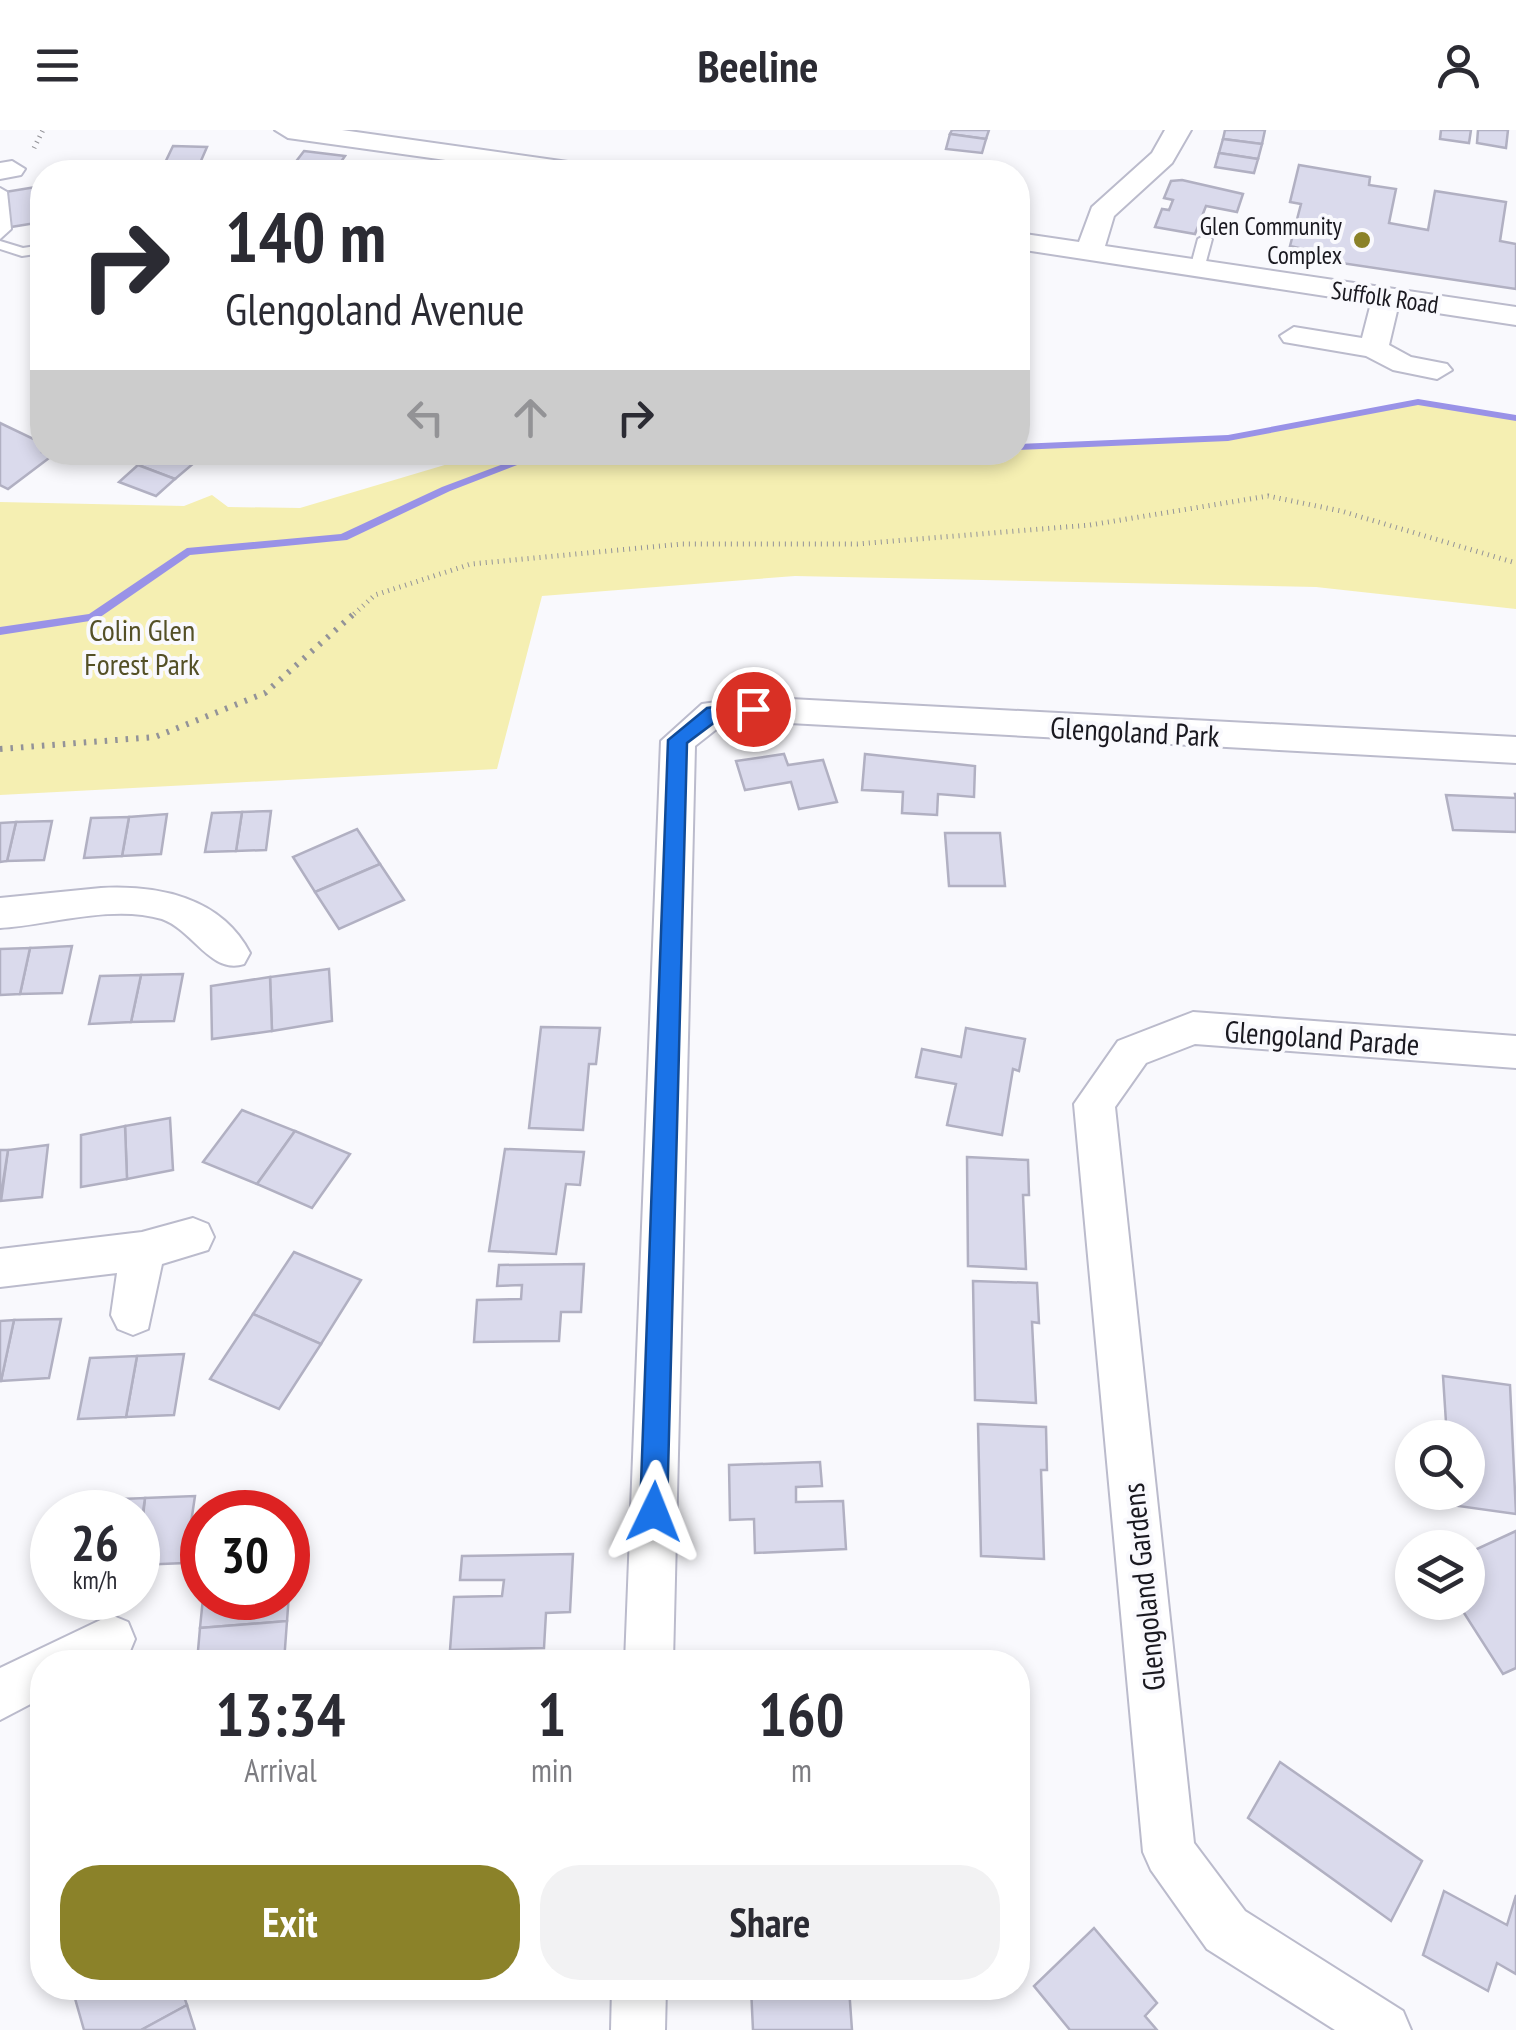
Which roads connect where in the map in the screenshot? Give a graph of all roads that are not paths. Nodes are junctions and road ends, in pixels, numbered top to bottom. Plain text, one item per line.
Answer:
1 (288, 130) edge
2 (1178, 130) edge
3 (523, 134) dead end
4 (507, 160) joint
5 (4, 177) edge
6 (0, 235) edge
7 (1206, 239) dead end
8 (1030, 243) edge
9 (0, 246) edge
10 (30, 251) edge
11 (1089, 253) junction
12 (1197, 270) junction
13 (1386, 297) junction
14 (1516, 316) edge
15 (1294, 336) dead end
16 (1374, 349) junction
17 (1437, 370) dead end
18 (1516, 750) edge
19 (0, 913) edge
20 (231, 953) dead end
21 (1132, 1052) joint
22 (1516, 1052) edge
23 (193, 1237) dead end
24 (142, 1251) junction
25 (0, 1268) edge
26 (133, 1315) dead end
27 (111, 1639) dead end
28 (87, 1650) edge
29 (649, 1650) edge
30 (30, 1678) edge
31 (0, 1695) edge
32 (639, 2000) edge
33 (638, 2030) edge
34 (1384, 2030) edge

1 - 4 street
2 - 11 street
3 - 4 street
5 - 6 lane
7 - 12 lane
8 - 11 street, Suffolk Road
9 - 10 lane
11 - 12 street, Suffolk Road
12 - 13 street, Suffolk Road
13 - 14 street, Suffolk Road
13 - 16 street
15 - 16 street
16 - 17 street
18 - 29 street, Glengoland Park
19 - 20 street
21 - 22 street, Glengoland Parade
21 - 34 street, Glengoland Gardens
23 - 24 street
24 - 25 street
24 - 26 street
27 - 28 street
30 - 31 street
32 - 33 street

